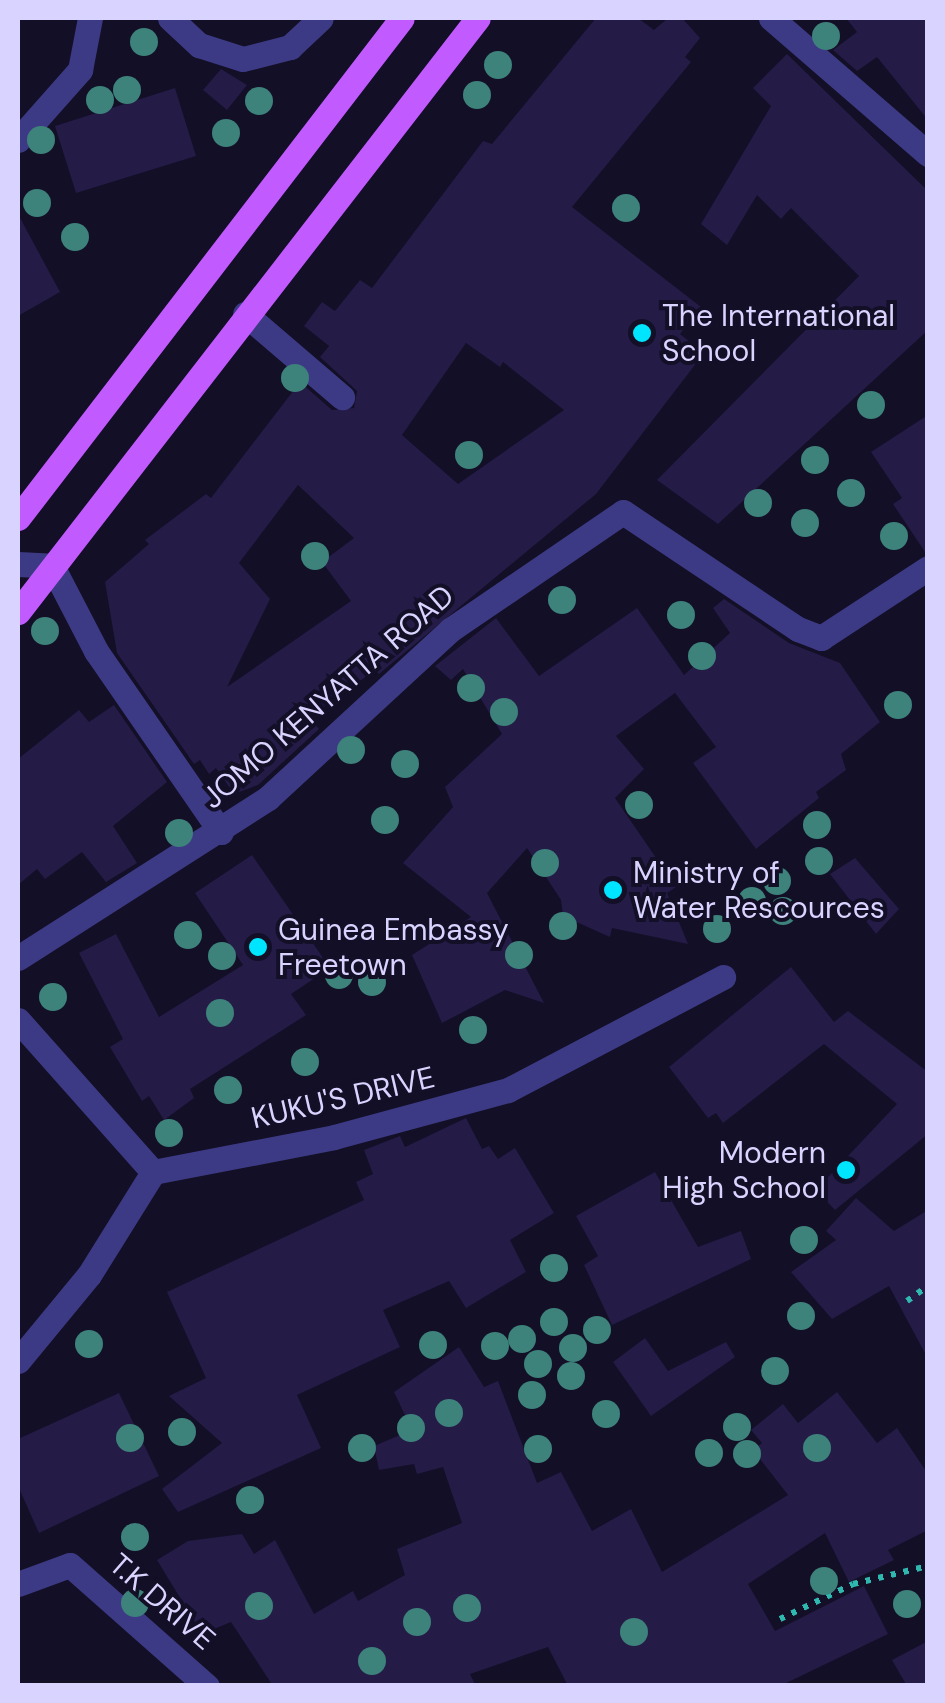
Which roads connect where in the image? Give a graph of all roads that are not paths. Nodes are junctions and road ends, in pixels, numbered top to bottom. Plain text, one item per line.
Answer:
1 (90, 18) edge
2 (170, 18) edge
3 (321, 18) edge
4 (402, 18) edge
5 (478, 18) edge
6 (771, 18) edge
7 (18, 140) edge
8 (928, 154) edge
9 (245, 314) junction
10 (342, 397) dead end
11 (27, 495) edge
12 (18, 518) edge
13 (18, 564) edge
14 (52, 566) junction
15 (928, 568) edge
16 (18, 612) edge
17 (221, 832) junction
18 (18, 958) edge
19 (723, 978) dead end
20 (18, 1020) edge
21 (153, 1172) junction
22 (18, 1361) edge
23 (18, 1584) edge
24 (207, 1686) edge

1 - 7 street
2 - 3 street
4 - 11 main road
5 - 9 main road
6 - 8 street
9 - 10 street
9 - 14 main road
11 - 12 main road
13 - 14 street
14 - 16 main road
14 - 17 street
15 - 17 street, JOMO KENYATTA ROAD
17 - 18 street, JOMO KENYATTA ROAD
19 - 21 street, KUKU'S DRIVE
20 - 21 street
21 - 22 street
23 - 24 street, T.K DRIVE

